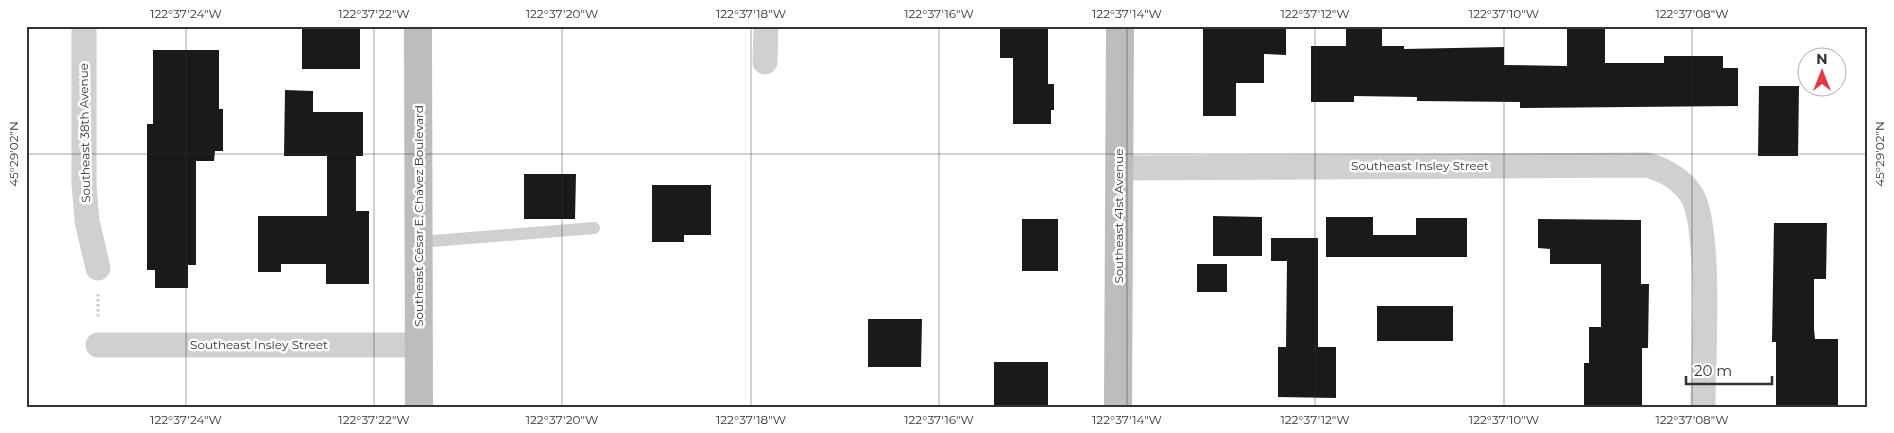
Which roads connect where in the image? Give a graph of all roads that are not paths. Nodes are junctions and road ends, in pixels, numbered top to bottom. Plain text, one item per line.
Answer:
1 (84, 26) edge
2 (418, 26) edge
3 (766, 26) edge
4 (1120, 26) edge
5 (765, 62) dead end
6 (1119, 168) junction
7 (594, 228) dead end
8 (420, 242) junction
9 (98, 268) road end
10 (98, 344) road end
11 (420, 344) junction
12 (419, 407) edge
13 (1118, 407) edge
14 (1703, 407) edge

1 - 9 street, Southeast 38th Avenue
2 - 8 main road, Southeast César E. Chávez Boulevard
3 - 5 street
4 - 6 main road, Southeast 41st Avenue
6 - 13 main road, Southeast 41st Avenue
6 - 14 street, Southeast Insley Street
7 - 8 lane
8 - 11 main road, Southeast César E. Chávez Boulevard
10 - 11 street, Southeast Insley Street
11 - 12 main road, Southeast César E. Chávez Boulevard

